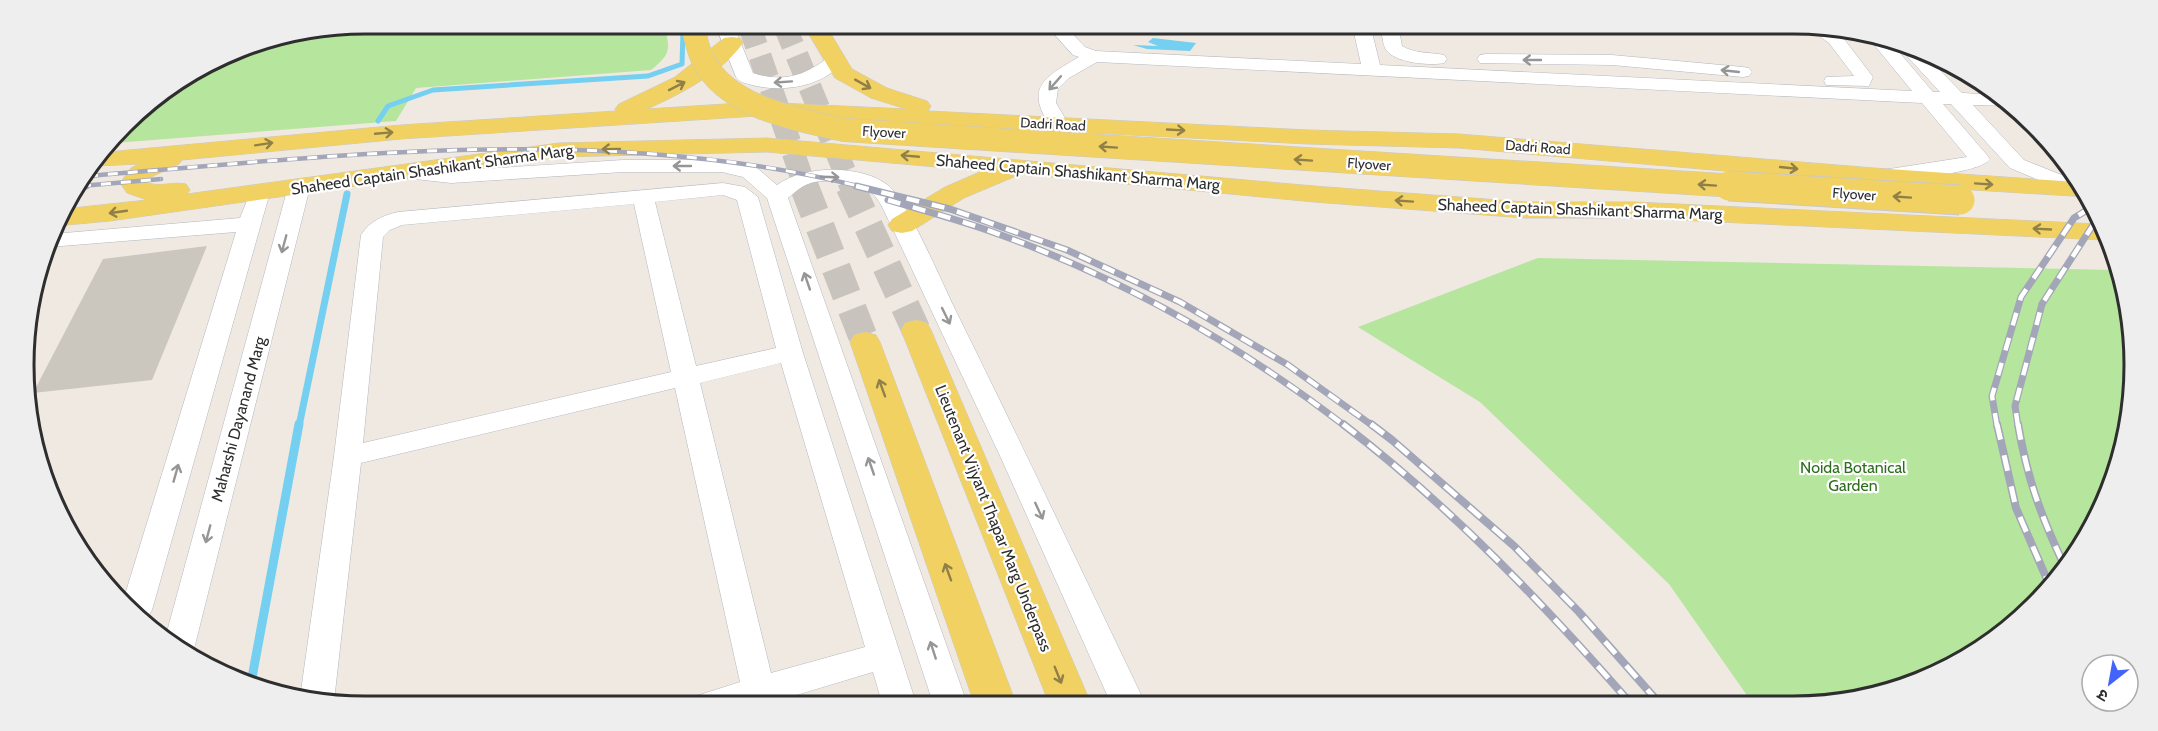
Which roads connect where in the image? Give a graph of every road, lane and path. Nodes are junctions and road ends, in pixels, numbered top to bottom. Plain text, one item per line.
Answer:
1 (695, 34) edge
2 (727, 34) edge
3 (728, 34) edge
4 (820, 34) edge
5 (1063, 34) edge
6 (1363, 34) edge
7 (1391, 34) edge
8 (1832, 37) edge
9 (1887, 49) edge
10 (1094, 56) junction
11 (835, 60) junction
12 (1570, 60) junction
13 (1612, 60) junction
14 (1921, 61) edge
15 (1372, 70) junction
16 (1585, 81) junction
17 (1625, 82) junction
18 (1929, 97) junction
19 (1954, 98) junction
20 (1989, 99) edge
21 (604, 118) junction
22 (991, 121) junction
23 (1059, 124) junction
24 (1308, 137) junction
25 (230, 149) junction
26 (108, 158) edge
27 (2012, 159) junction
28 (1725, 162) junction
29 (2053, 162) edge
30 (1024, 167) junction
31 (405, 172) junction
32 (1874, 177) junction
33 (1178, 180) junction
34 (299, 187) junction
35 (2074, 191) edge
36 (259, 192) junction
37 (643, 196) junction
38 (777, 196) junction
39 (2077, 196) edge
40 (2077, 197) edge
41 (1635, 210) junction
42 (70, 217) edge
43 (250, 224) junction
44 (902, 225) junction
45 (2095, 232) edge
46 (59, 240) edge
47 (916, 330) tunnel mouth
48 (865, 342) tunnel mouth
49 (790, 353) junction
50 (687, 377) junction
51 (348, 456) junction
52 (137, 606) edge
53 (181, 640) edge
54 (884, 655) junction
55 (759, 692) junction
56 (318, 693) edge
57 (744, 696) edge
58 (897, 696) edge
59 (948, 696) edge
60 (992, 696) edge
61 (1067, 696) edge
62 (1125, 696) edge

40 -> 1 main road, Flyover, bridge
21 -> 2 main road
11 -> 3 street
4 - 11 main road
5 - 10 street
6 - 15 street
12 -> 7 street
8 -> 13 street
9 - 18 street
10 - 15 street
10 -> 23 street
11 -> 22 main road
12 - 13 street
12 - 16 street
13 - 17 street
14 - 19 street
15 - 16 street
16 - 17 street
17 - 18 street
18 - 19 street
18 - 32 street
19 - 20 street
19 - 27 street
21 - 22 main road, Shaheed Captain Shashikant Sharma Marg
25 -> 21 main road, Shaheed Captain Shashikant Sharma Marg
22 - 23 main road, Dadri Road
23 -> 24 main road, Dadri Road
24 - 28 main road, Dadri Road
24 - 33 main road
25 - 26 main road, Shaheed Captain Shashikant Sharma Marg
25 - 36 main road
27 - 29 street
27 - 35 street
28 -> 32 main road, Dadri Road
28 - 41 main road
30 -> 31 main road, Shaheed Captain Shashikant Sharma Marg
30 - 33 main road, Shaheed Captain Shashikant Sharma Marg
30 - 44 main road
31 - 34 main road, Shaheed Captain Shashikant Sharma Marg
38 -> 31 street
32 -> 39 main road, Dadri Road
41 -> 33 main road, Shaheed Captain Shashikant Sharma Marg
34 - 36 main road, Shaheed Captain Shashikant Sharma Marg
34 -> 53 street, Maharshi Dayanand Marg
36 -> 42 main road, Shaheed Captain Shashikant Sharma Marg
36 - 43 street
37 - 49 street
37 - 50 street
37 - 51 street
38 -> 44 street
59 -> 38 street
45 -> 41 main road, Shaheed Captain Shashikant Sharma Marg
43 - 46 street
52 -> 43 street
44 -> 62 street
47 -> 61 main road, Lieutenant Vijyant Thapar Marg Underpass
60 -> 48 main road
49 - 50 street
49 - 54 street
50 - 51 street
50 - 55 street
51 - 56 street
54 - 55 street
54 - 58 street
55 - 57 street

